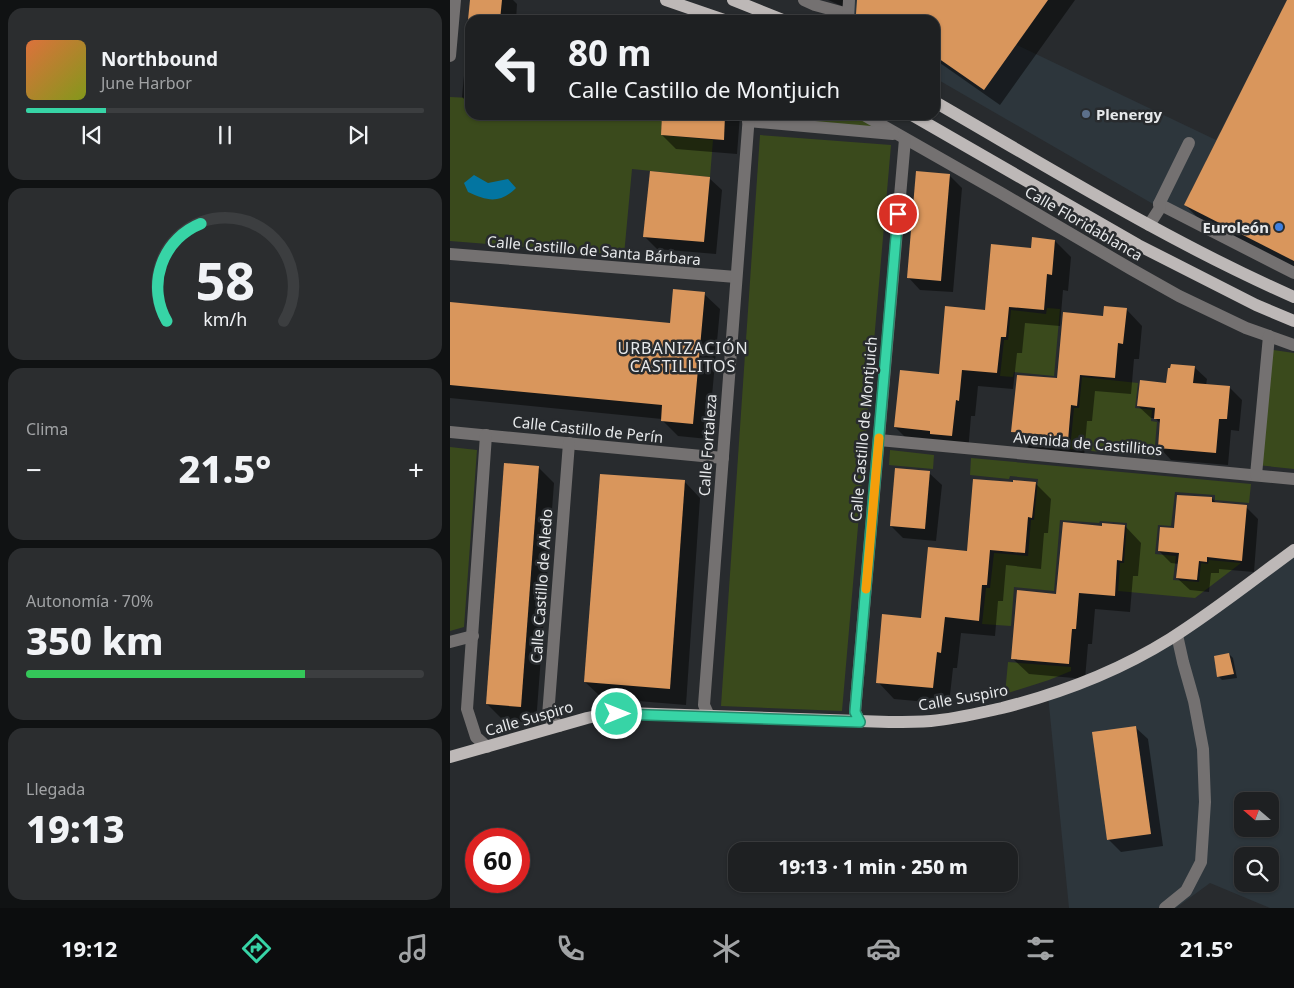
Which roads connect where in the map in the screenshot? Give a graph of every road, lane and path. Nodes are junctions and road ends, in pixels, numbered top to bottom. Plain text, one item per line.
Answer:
1 (455, 0) edge
2 (666, 0) edge
3 (733, 0) edge
4 (804, 0) edge
5 (849, 0) edge
6 (710, 15) edge
7 (770, 15) edge
8 (842, 15) edge
9 (848, 15) edge
10 (450, 56) edge
11 (940, 105) edge
12 (748, 120) edge
13 (765, 120) edge
14 (873, 120) edge
15 (921, 120) edge
16 (901, 136) junction
17 (1189, 143) dead end
18 (1159, 204) junction
19 (1148, 225) junction
20 (450, 254) edge
21 (1294, 273) edge
22 (736, 277) junction
23 (1294, 297) edge
24 (1294, 321) edge
25 (1269, 336) junction
26 (1294, 345) edge
27 (450, 432) edge
28 (486, 435) junction
29 (879, 440) junction
30 (568, 444) junction
31 (722, 458) junction
32 (1256, 476) junction
33 (1294, 479) edge
34 (1294, 550) edge
35 (1177, 634) junction
36 (472, 636) junction
37 (450, 642) edge
38 (709, 716) junction
39 (860, 722) junction
40 (559, 726) junction
41 (487, 747) junction
42 (450, 757) edge
43 (1165, 908) edge

1 - 10 street
2 - 6 main road
3 - 7 main road
4 - 8 street
5 - 9 street
11 - 19 main road, Calle Floridablanca
12 - 22 street, Calle Fortaleza
13 - 16 street
14 - 16 street, Calle Floridablanca
15 - 24 main road, Calle Floridablanca
16 - 25 street, Calle Floridablanca
16 - 29 street, Calle Castillo de Montjuich
17 - 18 street
18 - 19 street
18 - 21 street
19 - 23 main road, Calle Floridablanca
20 - 22 street, Calle Castillo de Santa Bárbara
22 - 31 street, Calle Fortaleza
25 - 26 street, Calle Floridablanca
25 - 32 street
27 - 28 street, Calle Castillo de Perín
28 - 30 street, Calle Castillo de Perín
28 - 36 street
29 - 32 street, Avenida de Castillitos
29 - 39 street, Calle Castillo de Montjuich
30 - 31 street, Calle Castillo de Perín
30 - 40 street, Calle Castillo de Aledo
31 - 38 street, Calle Fortaleza
32 - 33 street, Avenida de Castillitos
34 - 35 main road, Calle Suspiro
35 - 39 main road, Calle Suspiro
35 - 43 street
36 - 37 street
36 - 41 street
38 - 39 main road, Calle Suspiro
38 - 40 main road, Calle Suspiro
40 - 41 main road, Calle Suspiro
41 - 42 main road, Calle Suspiro

